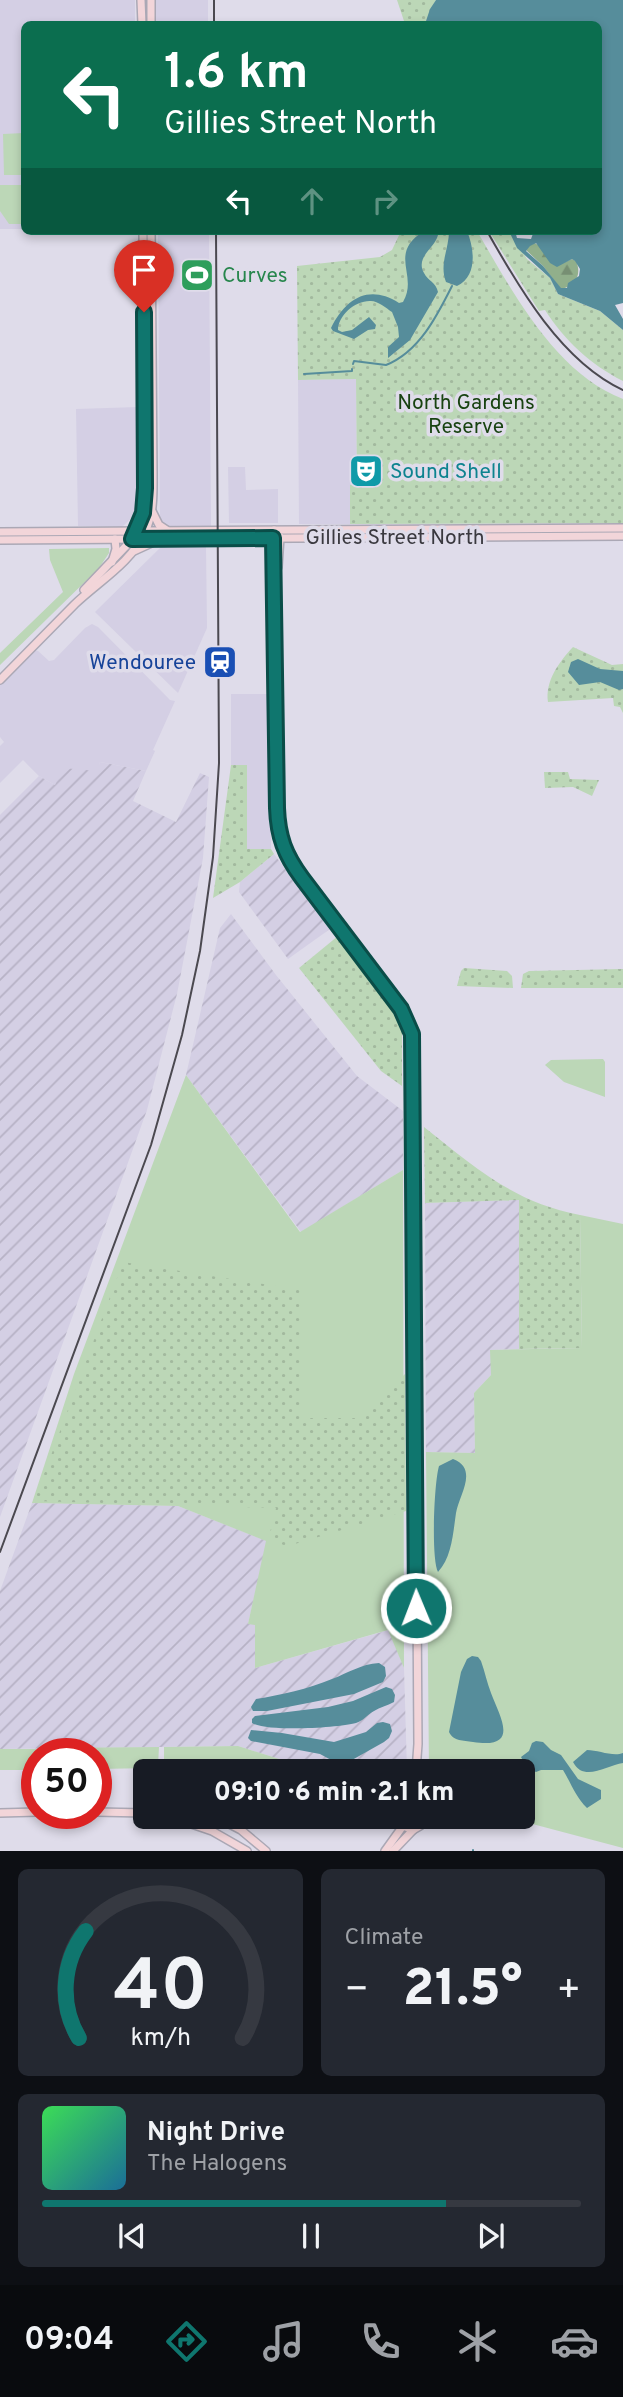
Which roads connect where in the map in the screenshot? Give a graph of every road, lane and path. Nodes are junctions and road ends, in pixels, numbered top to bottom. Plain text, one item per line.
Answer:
1 (141, 0) edge
2 (150, 0) edge
3 (142, 21) edge
4 (151, 21) edge
5 (143, 235) edge
6 (152, 235) edge
7 (149, 381) junction
8 (149, 447) junction
9 (152, 511) junction
10 (141, 519) junction
11 (623, 528) edge
12 (0, 532) edge
13 (169, 532) junction
14 (277, 534) junction
15 (116, 536) junction
16 (139, 536) junction
17 (623, 536) edge
18 (161, 539) junction
19 (0, 540) edge
20 (134, 551) junction
21 (112, 562) junction
22 (37, 640) junction
23 (0, 674) edge
24 (0, 680) edge
25 (417, 1759) edge
26 (112, 1811) edge
27 (21, 1812) edge
28 (133, 1812) edge
29 (0, 1813) edge
30 (206, 1829) edge
31 (239, 1829) edge
32 (401, 1829) edge
33 (413, 1830) edge
34 (247, 1851) edge
35 (266, 1851) edge
36 (385, 1851) edge
37 (393, 1851) edge

1 - 3 main road
2 - 4 main road
5 - 7 main road
6 - 7 main road
7 - 8 main road
8 - 9 main road
8 - 10 main road
9 - 13 main road
9 - 16 main road
10 - 15 main road
10 - 16 main road
11 - 14 main road, Gillies Street North
12 - 15 main road, Gillies Street North
13 - 14 main road, Gillies Street North
13 - 16 main road, Gillies Street North
14 - 17 main road, Gillies Street North
14 - 18 main road, Gillies Street North
14 - 25 main road
15 - 16 main road, Gillies Street North
15 - 19 main road, Gillies Street North
15 - 21 main road
16 - 18 main road, Gillies Street North
16 - 20 main road
16 - 21 main road
18 - 20 main road
20 - 22 main road
21 - 22 main road
22 - 23 main road
22 - 24 main road
26 - 28 main road
27 - 29 main road
30 - 34 main road
31 - 35 main road
32 - 36 main road
33 - 37 main road

